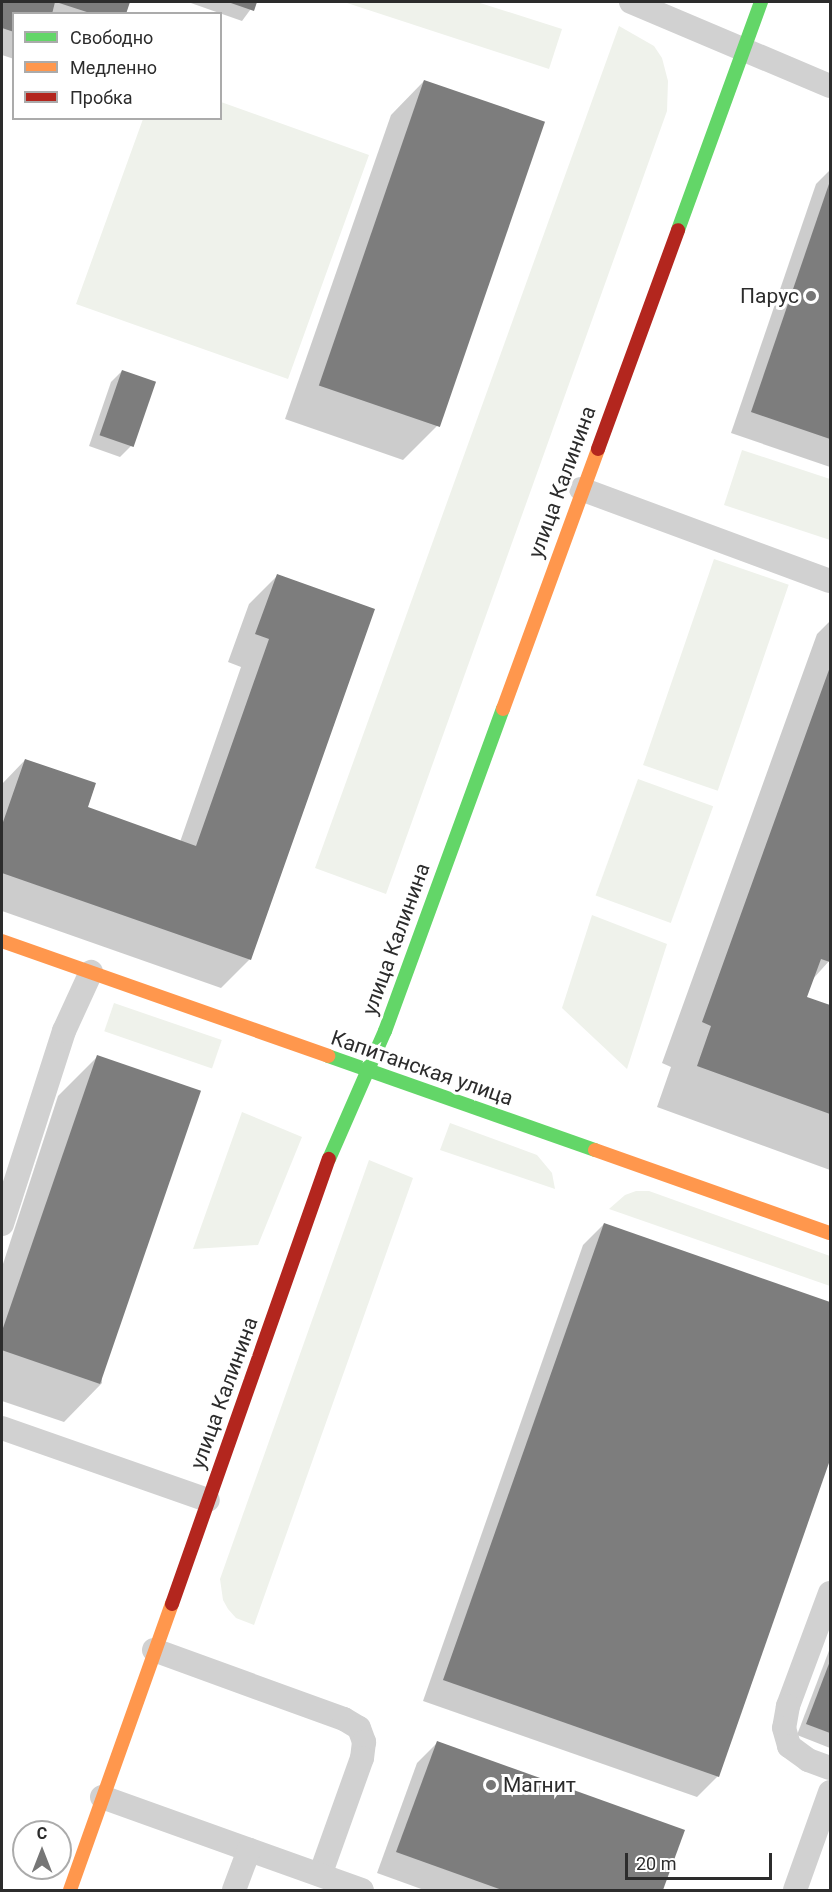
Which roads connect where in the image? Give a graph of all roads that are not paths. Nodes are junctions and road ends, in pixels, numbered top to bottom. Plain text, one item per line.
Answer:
1 (631, 2) edge
2 (761, 2) edge
3 (744, 50) junction
4 (831, 86) edge
5 (581, 489) junction
6 (831, 580) edge
7 (2, 941) edge
8 (91, 972) junction
9 (369, 1072) junction
10 (2, 1224) edge
11 (831, 1233) edge
12 (2, 1428) edge
13 (208, 1500) junction
14 (830, 1595) edge
15 (154, 1650) junction
16 (831, 1768) edge
17 (831, 1792) edge
18 (102, 1797) junction
19 (249, 1850) junction
20 (320, 1875) junction
21 (70, 1890) edge
22 (234, 1890) edge
23 (362, 1890) edge
24 (795, 1890) edge

1 - 3 lane
2 - 3 main road, улица Калинина
3 - 4 lane
3 - 5 main road, улица Калинина
5 - 6 lane
5 - 9 main road, улица Калинина
7 - 8 main road, Капитанская улица
8 - 9 main road, Капитанская улица
8 - 10 lane
9 - 11 main road, Капитанская улица
9 - 13 main road, улица Калинина
12 - 13 lane
13 - 15 main road, улица Калинина
14 - 16 lane
15 - 18 main road, улица Калинина
15 - 20 lane
17 - 24 lane
18 - 19 lane
18 - 21 main road, улица Калинина
19 - 20 lane
19 - 22 lane
20 - 23 lane

